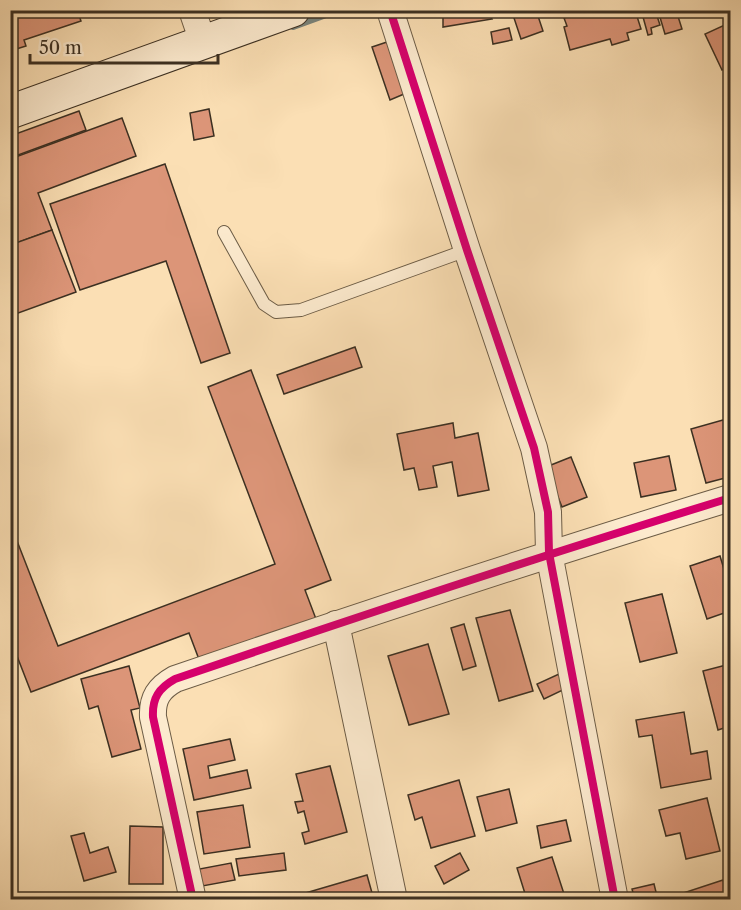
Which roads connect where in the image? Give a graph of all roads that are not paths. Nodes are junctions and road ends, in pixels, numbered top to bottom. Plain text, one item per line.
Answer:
1 (192, 10) edge
2 (294, 10) edge
3 (390, 10) edge
4 (203, 42) junction
5 (10, 112) edge
6 (224, 232) dead end
7 (467, 250) junction
8 (730, 498) edge
9 (549, 553) junction
10 (336, 624) junction
11 (193, 900) edge
12 (394, 900) edge
13 (615, 900) edge

1 - 4 street
2 - 4 main road
3 - 7 street
4 - 5 main road
6 - 7 lane
7 - 9 street
8 - 9 street
9 - 10 street
9 - 13 street
10 - 11 street
10 - 12 street

